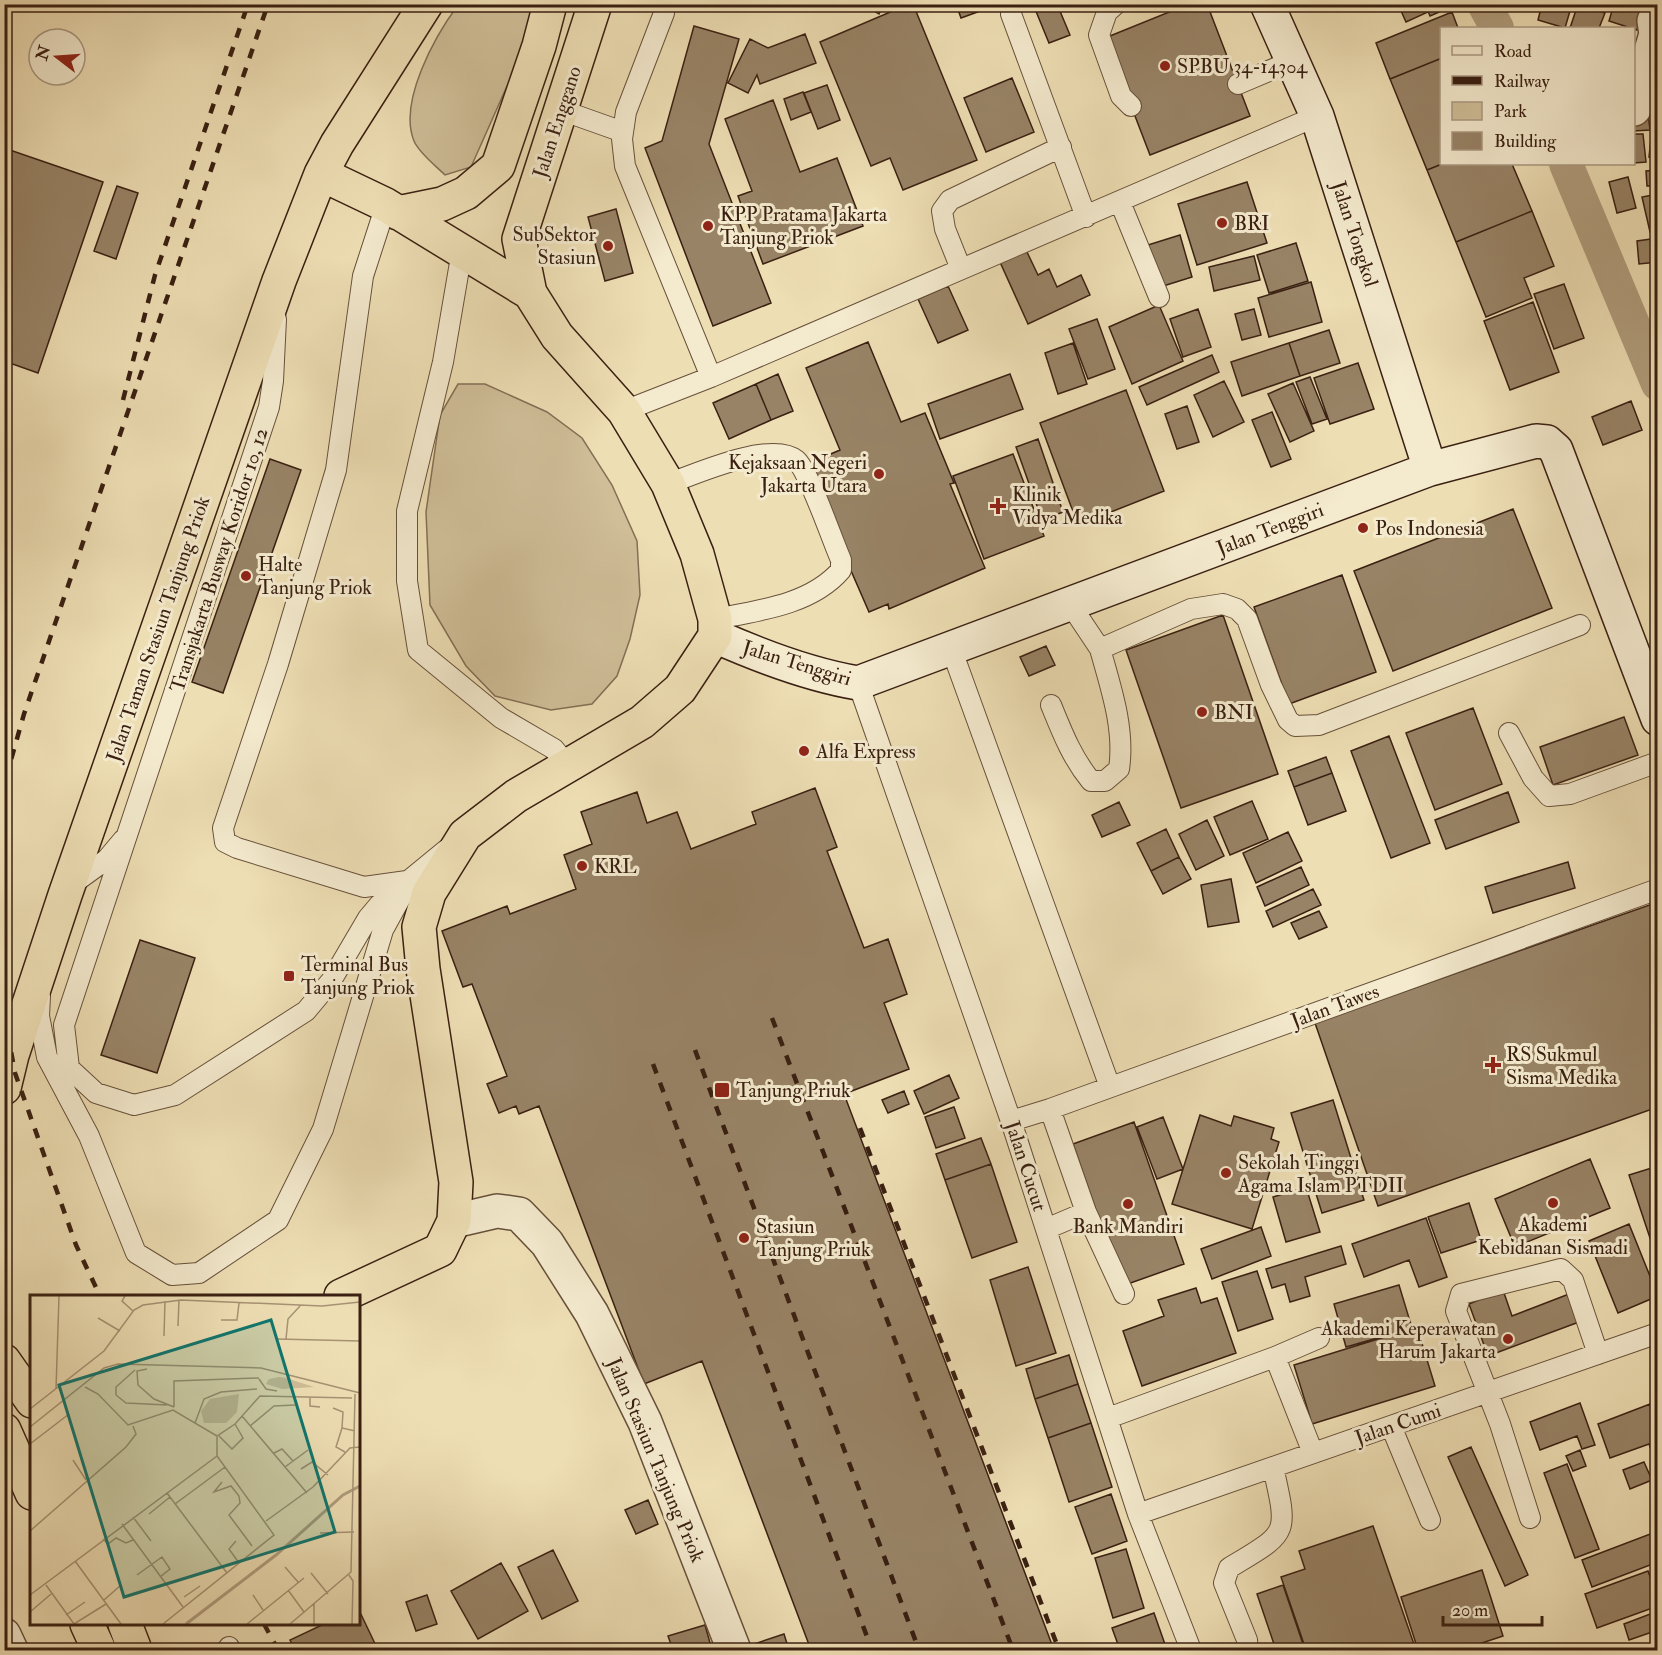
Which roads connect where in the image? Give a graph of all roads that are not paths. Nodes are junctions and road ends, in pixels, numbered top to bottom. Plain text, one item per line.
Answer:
1 (426, 4) edge
2 (550, 4) edge
3 (595, 4) edge
4 (1116, 4) edge
5 (1267, 4) edge
6 (1658, 11) edge
7 (664, 13) dead end
8 (1011, 14) dead end
9 (1292, 61) junction
10 (1238, 84) dead end
11 (1131, 106) dead end
12 (1635, 107) edge
13 (561, 110) junction
14 (1317, 116) junction
15 (623, 132) junction
16 (1061, 147) junction
17 (321, 174) junction
18 (1120, 202) junction
19 (392, 209) junction
20 (1086, 217) junction
21 (462, 251) junction
22 (962, 269) junction
23 (279, 281) junction
24 (530, 293) junction
25 (1159, 297) dead end
26 (711, 377) junction
27 (624, 411) junction
28 (1430, 469) junction
29 (668, 483) junction
30 (1070, 604) junction
31 (1580, 625) dead end
32 (715, 628) junction
33 (951, 648) junction
34 (1100, 649) junction
35 (858, 683) junction
36 (1051, 705) dead end
37 (1658, 719) edge
38 (1509, 733) dead end
39 (1658, 762) edge
40 (569, 767) junction
41 (129, 833) junction
42 (465, 835) junction
43 (410, 880) junction
44 (1658, 889) edge
45 (65, 895) junction
46 (53, 933) junction
47 (1110, 1087) junction
48 (4, 1088) edge
49 (1050, 1109) junction
50 (1011, 1120) junction
51 (1086, 1212) junction
52 (454, 1221) junction
53 (1046, 1229) junction
54 (1124, 1294) dead end
55 (343, 1295) edge
56 (1658, 1333) edge
57 (1319, 1338) dead end
58 (1598, 1354) junction
59 (1275, 1357) junction
60 (4, 1361) edge
61 (1488, 1392) junction
62 (30, 1398) edge
63 (1108, 1418) junction
64 (1391, 1426) junction
65 (4, 1430) edge
66 (1313, 1453) junction
67 (1273, 1467) junction
68 (30, 1488) edge
69 (1138, 1514) junction
70 (1530, 1518) dead end
71 (1430, 1520) dead end
72 (88, 1625) edge
73 (126, 1625) edge
74 (4, 1635) edge
75 (11, 1650) edge
76 (99, 1650) edge
77 (135, 1650) edge
78 (734, 1650) edge
79 (1191, 1650) edge
80 (1248, 1650) edge

1 - 17 highway
2 - 19 highway
3 - 13 highway, Jalan Enggano
4 - 11 lane
5 - 9 street, Jalan Tongkol
6 - 12 street
7 - 15 lane
8 - 16 lane
9 - 10 lane
9 - 14 street, Jalan Tongkol
13 - 15 lane
13 - 24 highway, Jalan Enggano
14 - 18 lane
14 - 28 street, Jalan Tongkol
15 - 26 lane
16 - 20 lane
16 - 22 lane
17 - 19 highway
17 - 23 highway, Jalan Taman Stasiun Tanjung Priok
18 - 20 lane
18 - 25 lane
19 - 21 highway
19 - 43 lane
20 - 22 lane
21 - 24 highway
21 - 40 lane
22 - 26 lane
23 - 41 lane, Transjakarta Busway Koridor 10, 12
23 - 45 highway, Jalan Taman Stasiun Tanjung Priok
24 - 27 highway
26 - 27 lane
27 - 29 highway
28 - 30 street, Jalan Tenggiri
28 - 37 street, Jalan Tenggiri
29 - 32 highway
29 - 32 lane
30 - 33 street, Jalan Tenggiri
30 - 34 lane
31 - 34 lane
32 - 35 street, Jalan Tenggiri
32 - 40 highway
33 - 35 street, Jalan Tenggiri
33 - 47 lane
34 - 36 lane
35 - 50 lane, Jalan Cucut
38 - 39 lane
40 - 42 highway
41 - 43 lane, Transjakarta Busway Koridor 10, 12
41 - 45 lane, Transjakarta Busway Koridor 10, 12
42 - 43 lane, Transjakarta Busway Koridor 10, 12
42 - 52 highway
43 - 46 lane
44 - 47 lane, Jalan Tawes
45 - 46 highway, Jalan Taman Stasiun Tanjung Priok
46 - 48 highway, Jalan Taman Stasiun Tanjung Priok
47 - 49 lane, Jalan Tawes
49 - 50 lane, Jalan Tawes
49 - 51 lane
50 - 53 lane, Jalan Cucut
51 - 53 lane
51 - 54 lane
52 - 55 highway
52 - 78 street, Jalan Stasiun Tanjung Priok
53 - 63 lane, Jalan Cucut
56 - 58 lane, Jalan Cumi
57 - 59 lane
58 - 61 lane, Jalan Cumi
58 - 61 lane
59 - 63 lane
59 - 66 lane
60 - 62 highway
61 - 64 lane, Jalan Cumi
61 - 70 lane
63 - 69 lane, Jalan Cucut
64 - 66 lane, Jalan Cumi
64 - 71 lane
65 - 68 highway
66 - 67 lane, Jalan Cumi
67 - 69 lane, Jalan Cumi
67 - 80 lane
69 - 79 lane, Jalan Cucut
72 - 76 highway
73 - 77 highway
74 - 75 street

